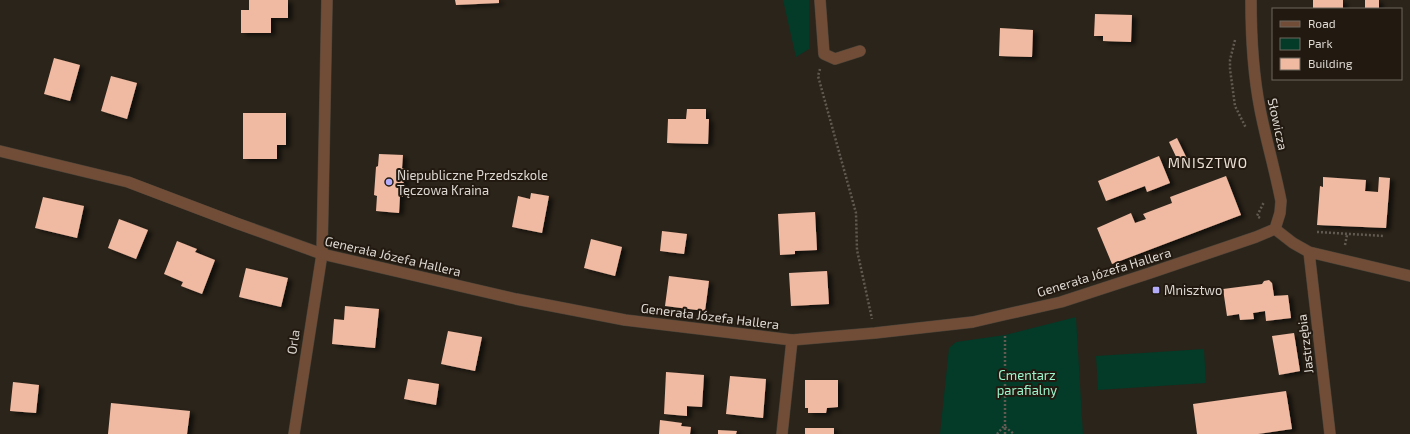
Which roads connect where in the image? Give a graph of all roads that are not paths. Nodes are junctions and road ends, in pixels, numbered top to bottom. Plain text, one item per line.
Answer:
1 (328, 0) edge
2 (820, 0) edge
3 (1251, 0) edge
4 (860, 51) dead end
5 (0, 151) edge
6 (1275, 229) junction
7 (1309, 252) junction
8 (322, 254) junction
9 (1410, 276) edge
10 (792, 340) junction
11 (294, 434) edge
12 (782, 434) edge
13 (1330, 434) edge

1 - 8 street, Orla
2 - 4 street
3 - 6 street, Słowicza
5 - 8 street, Generała Józefa Hallera
6 - 7 street
6 - 10 street, Generała Józefa Hallera
7 - 9 street
7 - 13 street, Jastrzębia
8 - 10 street, Generała Józefa Hallera
8 - 11 street, Orla
10 - 12 street, Generała Józefa Hallera

